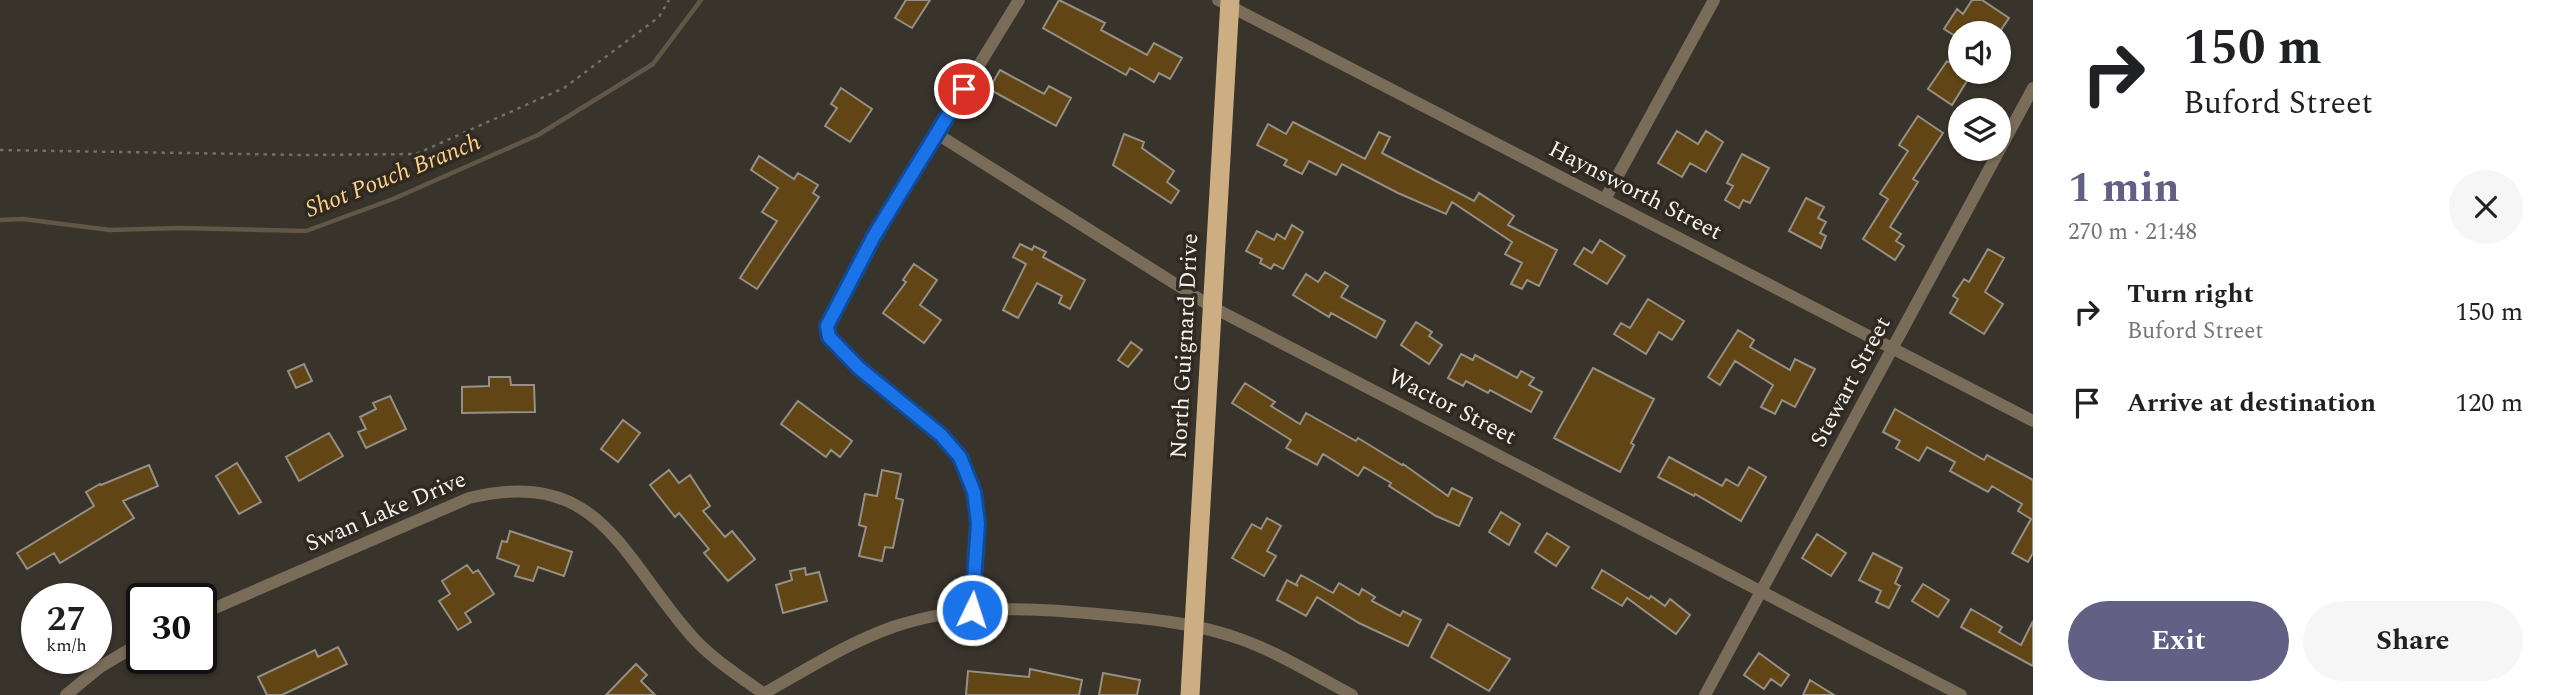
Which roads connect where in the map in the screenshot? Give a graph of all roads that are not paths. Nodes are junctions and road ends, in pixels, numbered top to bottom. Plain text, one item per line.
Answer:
1 (1019, 0) edge
2 (1714, 0) edge
3 (1226, 2) edge
4 (2033, 88) edge
5 (937, 134) junction
6 (1605, 199) junction
7 (1212, 307) junction
8 (1893, 347) junction
9 (2033, 421) edge
10 (1762, 591) junction
11 (217, 607) edge
12 (972, 610) junction
13 (1194, 626) junction
14 (126, 652) edge
15 (762, 694) edge
16 (66, 695) edge
17 (1190, 695) edge
18 (1352, 695) edge
19 (1705, 695) edge
20 (1961, 695) edge

1 - 5 street
2 - 6 street
3 - 6 street, Haynsworth Street
3 - 7 highway, North Guignard Drive
4 - 8 street, Stewart Street
5 - 7 street, Wactor Street
5 - 12 street
6 - 8 street, Haynsworth Street
7 - 10 street, Wactor Street
7 - 13 highway, North Guignard Drive
8 - 9 street, Haynsworth Street
8 - 10 street, Stewart Street
10 - 19 street, Stewart Street
10 - 20 street, Wactor Street
11 - 15 street, Swan Lake Drive
12 - 13 street
12 - 15 street
13 - 17 highway, North Guignard Drive
13 - 18 street
14 - 16 street

